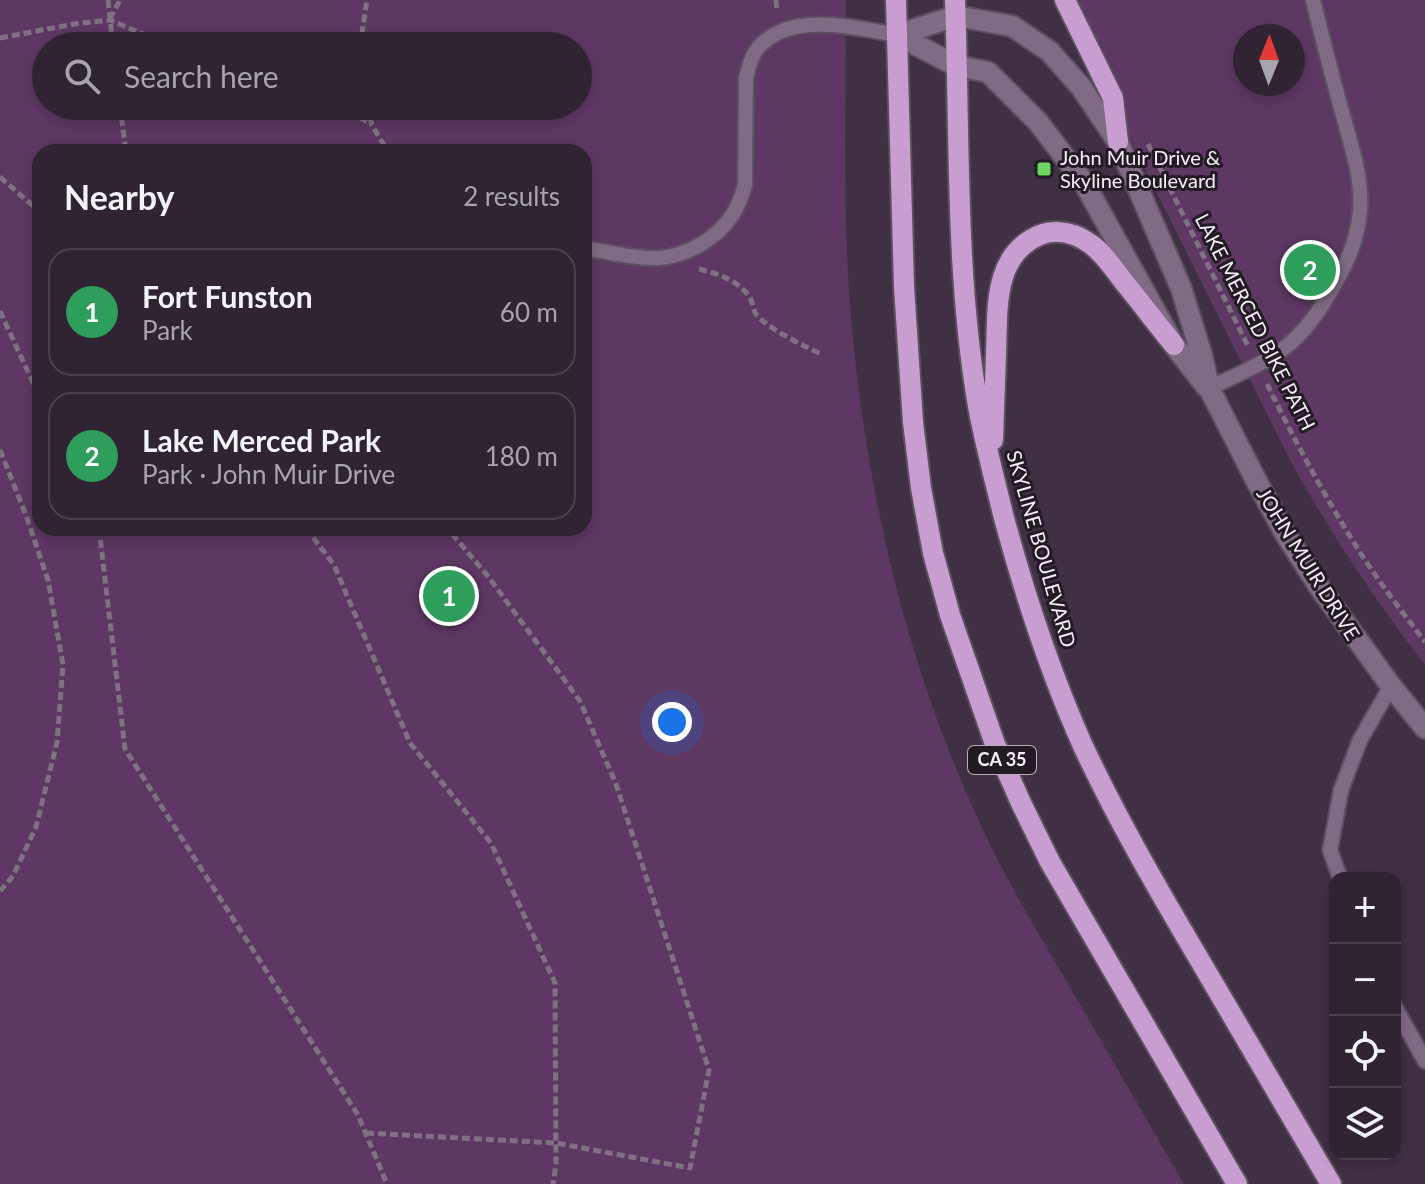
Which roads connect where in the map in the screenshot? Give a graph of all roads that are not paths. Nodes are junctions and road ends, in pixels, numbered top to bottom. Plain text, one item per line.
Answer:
1 (896, 0) edge
2 (1065, 0) edge
3 (1313, 0) edge
4 (956, 8) edge
5 (897, 35) junction
6 (957, 66) junction
7 (1118, 142) junction
8 (592, 249) edge
9 (1174, 345) junction
10 (1209, 388) junction
11 (992, 472) junction
12 (1391, 686) junction
13 (1425, 728) edge
14 (1338, 872) edge
15 (1400, 1016) edge
16 (1425, 1061) edge
17 (1237, 1184) edge
18 (1331, 1184) edge

1 - 5 main road, CA 35
2 - 7 main road
3 - 10 lane
4 - 5 street, JOHN MUIR DRIVE
4 - 6 main road, SKYLINE BOULEVARD
4 - 7 street, JOHN MUIR DRIVE
5 - 6 street, JOHN MUIR DRIVE
5 - 8 lane
5 - 17 main road, CA 35
6 - 9 street, JOHN MUIR DRIVE
6 - 11 main road, SKYLINE BOULEVARD
7 - 10 street, JOHN MUIR DRIVE
9 - 10 street, JOHN MUIR DRIVE
9 - 11 main road
10 - 12 street, JOHN MUIR DRIVE
11 - 18 main road, SKYLINE BOULEVARD
12 - 13 street, JOHN MUIR DRIVE
12 - 14 lane
15 - 16 lane

